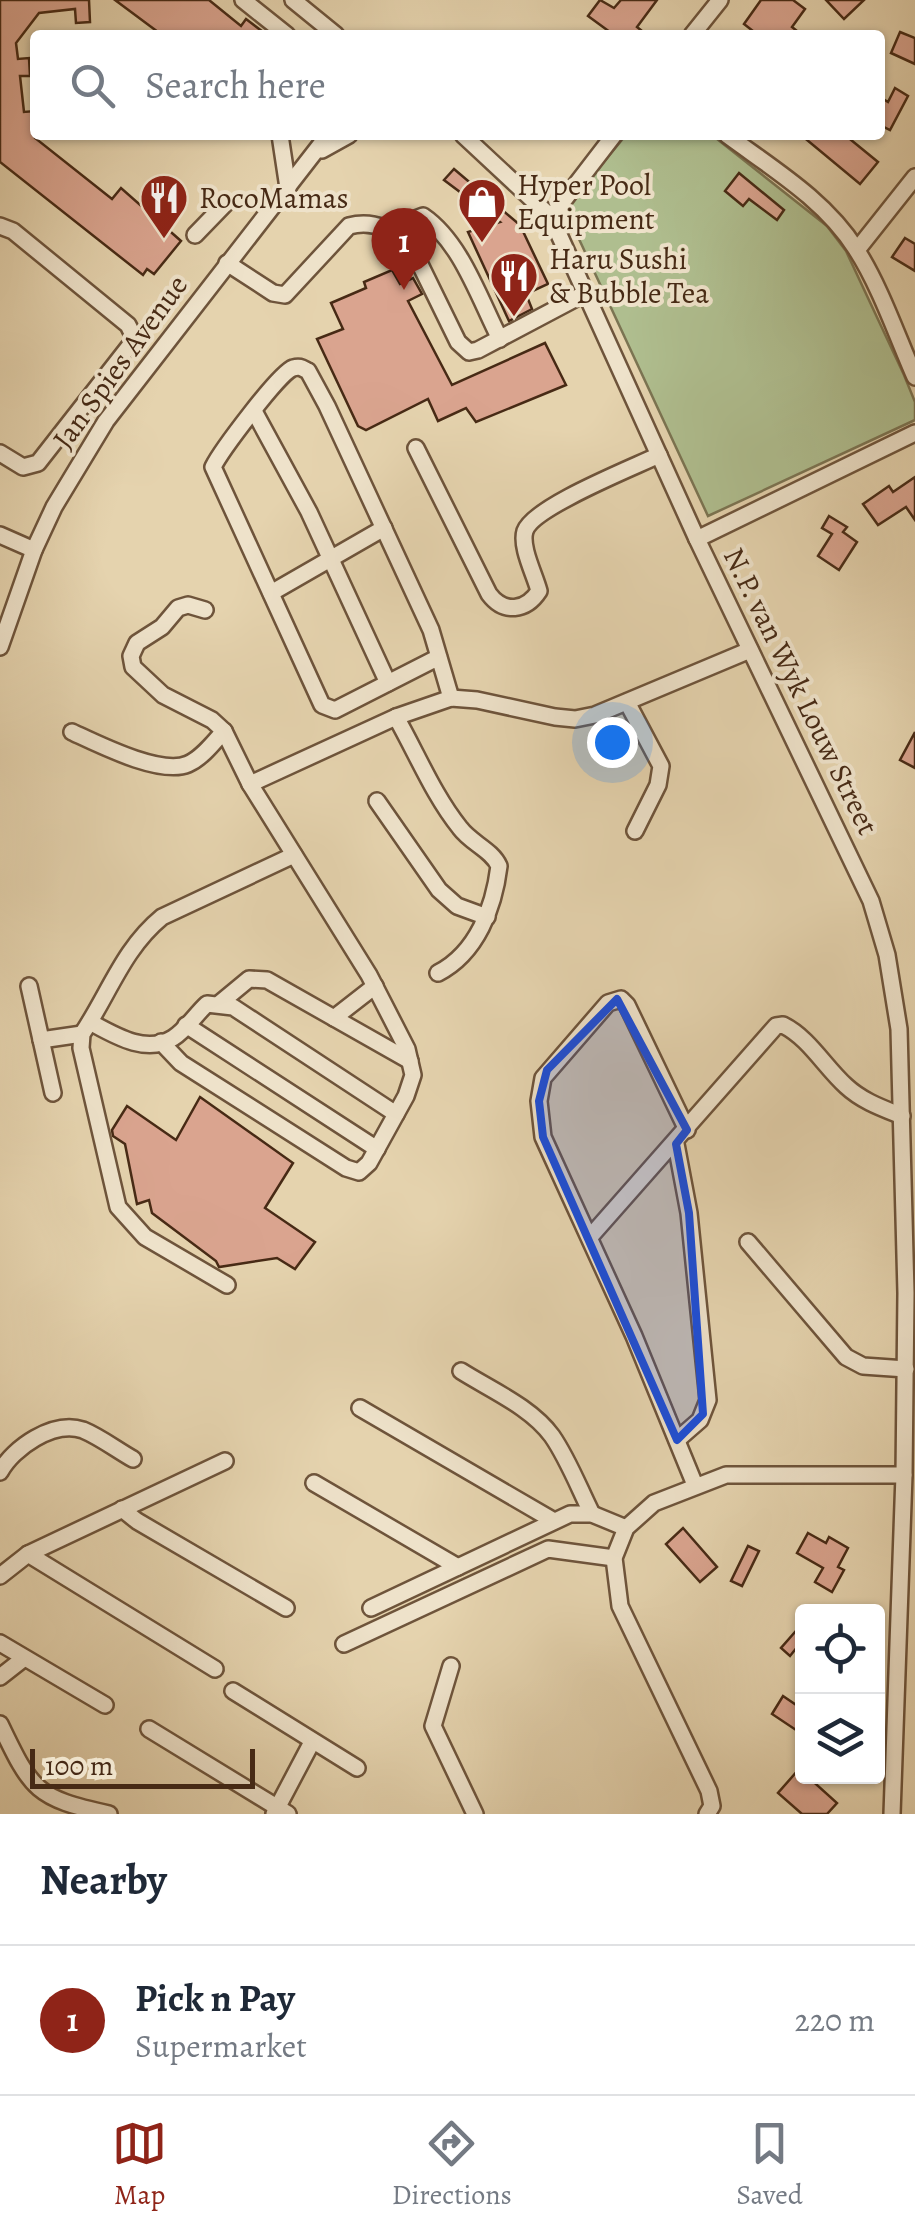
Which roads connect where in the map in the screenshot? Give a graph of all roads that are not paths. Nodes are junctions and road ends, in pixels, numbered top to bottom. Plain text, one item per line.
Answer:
1 (243, 0) edge
2 (293, 0) edge
3 (720, 0) edge
4 (281, 30) edge
5 (330, 30) edge
6 (696, 30) edge
7 (281, 140) edge
8 (319, 140) edge
9 (340, 140) edge
10 (467, 140) edge
11 (610, 140) edge
12 (734, 140) edge
13 (310, 156) junction
14 (915, 178) edge
15 (288, 188) junction
16 (225, 204) dead end
17 (551, 217) junction
18 (0, 226) edge
19 (387, 230) junction
20 (195, 235) dead end
21 (858, 250) junction
22 (228, 263) junction
23 (584, 294) junction
24 (500, 339) junction
25 (915, 377) edge
26 (254, 411) junction
27 (915, 433) edge
28 (416, 448) dead end
29 (0, 453) edge
30 (658, 455) junction
31 (384, 528) junction
32 (0, 535) edge
33 (697, 539) junction
34 (34, 550) junction
35 (330, 556) junction
36 (271, 593) junction
37 (205, 610) dead end
38 (0, 647) edge
39 (750, 650) junction
40 (439, 658) junction
41 (388, 683) junction
42 (451, 698) junction
43 (626, 702) junction
44 (396, 718) junction
45 (72, 732) dead end
46 (224, 732) junction
47 (250, 784) junction
48 (377, 801) dead end
49 (635, 831) dead end
50 (294, 855) junction
51 (487, 916) junction
52 (438, 973) dead end
53 (29, 986) dead end
54 (375, 986) junction
55 (220, 1004) junction
56 (334, 1018) junction
57 (186, 1024) junction
58 (86, 1028) junction
59 (41, 1040) junction
60 (162, 1042) junction
61 (410, 1061) junction
62 (54, 1093) dead end
63 (396, 1114) junction
64 (902, 1116) junction
65 (688, 1130) junction
66 (676, 1144) junction
67 (377, 1149) junction
68 (590, 1236) junction
69 (748, 1242) dead end
70 (227, 1285) dead end
71 (911, 1293) edge
72 (906, 1369) junction
73 (461, 1371) dead end
74 (360, 1408) dead end
75 (677, 1440) junction
76 (134, 1459) dead end
77 (225, 1461) dead end
78 (0, 1472) edge
79 (904, 1476) junction
80 (314, 1483) dead end
81 (695, 1485) junction
82 (122, 1508) junction
83 (592, 1514) junction
84 (554, 1521) junction
85 (626, 1528) junction
86 (28, 1554) junction
87 (614, 1558) junction
88 (458, 1567) junction
89 (0, 1576) edge
90 (286, 1608) dead end
91 (371, 1608) dead end
92 (0, 1643) edge
93 (344, 1644) dead end
94 (23, 1659) junction
95 (452, 1666) dead end
96 (215, 1669) dead end
97 (0, 1677) edge
98 (233, 1691) dead end
99 (105, 1706) dead end
100 (0, 1724) edge
101 (149, 1729) dead end
102 (312, 1742) junction
103 (357, 1768) dead end
104 (69, 1810) edge
105 (280, 1812) edge
106 (109, 1814) edge
107 (475, 1814) edge
108 (707, 1814) edge
109 (892, 1814) edge

1 - 4 street
2 - 5 street
3 - 6 street
7 - 15 street
8 - 13 street, Jan Spies Avenue
9 - 13 street
10 - 17 street, N.P. van Wyk Louw Street
11 - 17 street
12 - 21 street
13 - 15 street, Jan Spies Avenue
14 - 21 street
15 - 22 street, Jan Spies Avenue
16 - 20 street
17 - 23 street, N.P. van Wyk Louw Street
18 - 29 street
19 - 22 street
19 - 24 street
19 - 24 street
21 - 25 street
22 - 34 street, Jan Spies Avenue
23 - 24 street
23 - 30 street, N.P. van Wyk Louw Street
26 - 31 street
26 - 35 street
26 - 36 street
27 - 33 street
28 - 30 street
30 - 33 street, N.P. van Wyk Louw Street
31 - 35 street
31 - 40 street
32 - 34 street
33 - 39 street, N.P. van Wyk Louw Street
34 - 38 street, Jan Spies Avenue
35 - 36 street
35 - 41 street
36 - 41 street
37 - 46 street
39 - 43 street
39 - 64 street, N.P. van Wyk Louw Street
40 - 41 street
40 - 42 street
42 - 43 street
42 - 44 street
43 - 49 street
44 - 47 street
44 - 51 street
45 - 46 street
46 - 47 street
47 - 50 street
48 - 51 street
50 - 54 street
50 - 58 street
51 - 52 street
53 - 59 street
54 - 56 street
54 - 61 street
55 - 56 street
55 - 57 street
55 - 63 street
56 - 61 street
57 - 60 street
57 - 67 street
58 - 59 street
58 - 60 street
58 - 70 street
59 - 62 street
60 - 67 street
61 - 63 street
63 - 67 street
64 - 65 street
64 - 71 street, N.P. van Wyk Louw Street
65 - 66 street
65 - 68 street
66 - 68 street
66 - 75 street
68 - 75 street
69 - 72 street
71 - 72 street, N.P. van Wyk Louw Street
72 - 79 street, N.P. van Wyk Louw Street
73 - 83 street
74 - 84 street
75 - 81 street
76 - 78 street
77 - 82 street
79 - 81 street
79 - 109 street, N.P. van Wyk Louw Street
80 - 88 street
81 - 85 street
82 - 86 street
82 - 90 street
83 - 84 street
83 - 85 street
84 - 88 street
85 - 87 street
86 - 89 street
86 - 96 street
87 - 93 street
87 - 108 street
88 - 91 street
92 - 94 street
94 - 97 street
94 - 99 street
95 - 107 street
98 - 102 street
100 - 104 street
101 - 105 street
102 - 103 street
102 - 105 street
104 - 106 street

